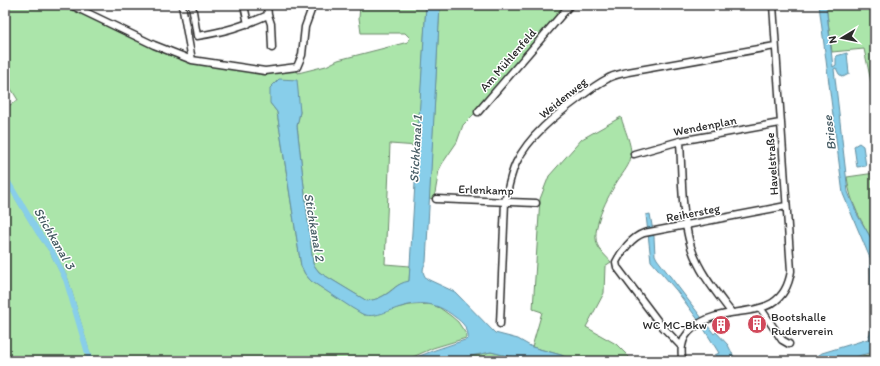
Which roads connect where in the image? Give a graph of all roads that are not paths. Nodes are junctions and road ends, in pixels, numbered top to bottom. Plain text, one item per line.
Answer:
1 (70, 5) edge
2 (182, 5) edge
3 (192, 5) edge
4 (244, 5) edge
5 (267, 5) edge
6 (313, 5) edge
7 (570, 5) edge
8 (773, 5) edge
9 (268, 15) junction
10 (248, 24) junction
11 (775, 46) junction
12 (272, 48) dead end
13 (192, 60) junction
14 (478, 112) dead end
15 (780, 123) junction
16 (680, 141) junction
17 (634, 154) dead end
18 (436, 199) dead end
19 (505, 202) junction
20 (536, 203) dead end
21 (786, 206) junction
22 (686, 225) junction
23 (761, 309) junction
24 (731, 312) junction
25 (500, 324) dead end
26 (789, 344) dead end
27 (681, 346) junction
28 (682, 361) edge

1 - 13 street
2 - 13 street
3 - 10 street
4 - 10 street
5 - 9 street
6 - 13 street
7 - 14 street, Am Mühlenfeld
8 - 11 street, Havelstraße
9 - 10 street
9 - 12 street
11 - 15 street, Havelstraße
11 - 19 street, Weidenweg
15 - 16 street, Wendenplan
15 - 21 street, Havelstraße
16 - 17 street, Wendenplan
16 - 22 street
18 - 19 street, Erlenkamp
19 - 20 street, Erlenkamp
19 - 25 street, Weidenweg
21 - 22 street, Reihersteg
21 - 23 street, Havelstraße
22 - 24 street
22 - 27 street, Reihersteg
23 - 24 street, Havelstraße
23 - 26 street
24 - 27 street, Havelstraße
27 - 28 street

